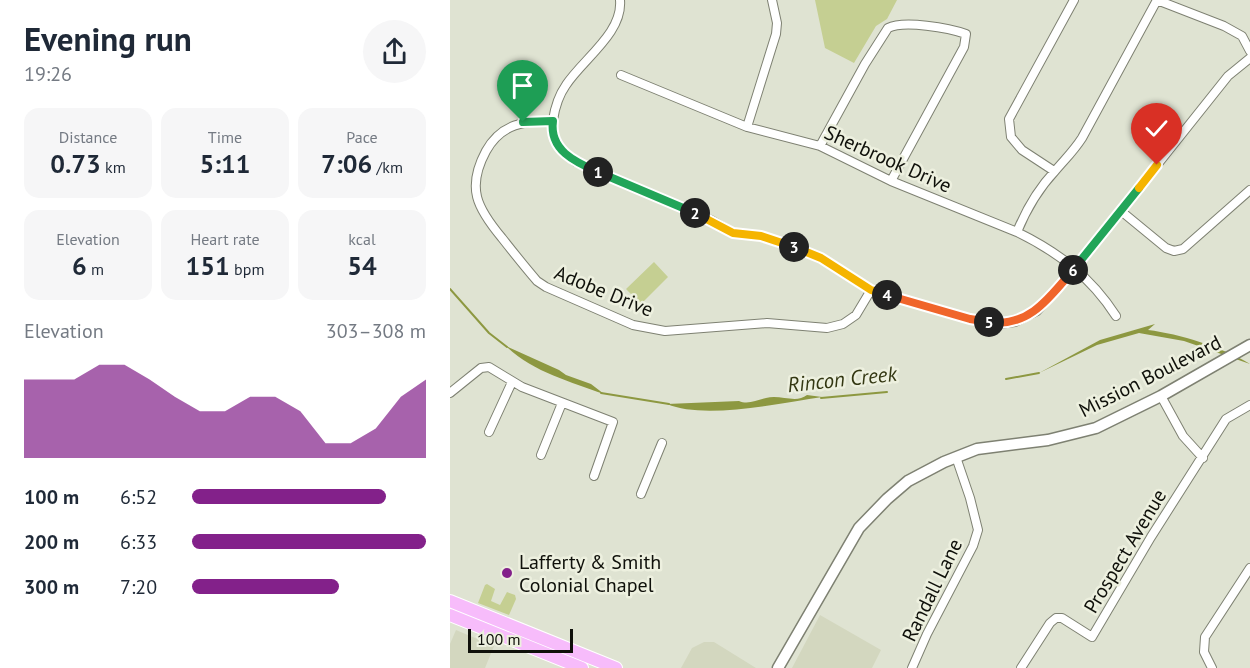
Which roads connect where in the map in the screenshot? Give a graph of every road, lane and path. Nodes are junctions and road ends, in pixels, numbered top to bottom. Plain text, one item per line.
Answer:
1 (620, 0) edge
2 (772, 0) edge
3 (1074, 0) edge
4 (1157, 0) edge
5 (1250, 51) edge
6 (1250, 58) edge
7 (621, 75) dead end
8 (553, 121) junction
9 (747, 127) junction
10 (820, 146) junction
11 (1054, 171) junction
12 (891, 181) junction
13 (1250, 190) edge
14 (1121, 211) junction
15 (1017, 232) junction
16 (1075, 268) junction
17 (871, 290) junction
18 (1116, 316) dead end
19 (1245, 347) edge
20 (512, 382) junction
21 (450, 393) edge
22 (1161, 396) junction
23 (562, 403) junction
24 (1250, 405) edge
25 (489, 432) dead end
26 (662, 442) dead end
27 (541, 455) dead end
28 (956, 457) junction
29 (1203, 458) junction
30 (594, 476) dead end
31 (641, 494) dead end
32 (1250, 568) edge
33 (450, 601) edge
34 (450, 615) edge
35 (582, 668) edge
36 (616, 668) edge
37 (778, 668) edge
38 (912, 668) edge
39 (1021, 668) edge
40 (1212, 668) edge

1 - 8 street
2 - 9 street
3 - 11 street
4 - 5 street
4 - 11 street
6 - 14 street
7 - 9 street, Sherbrook Drive
8 - 17 street
8 - 17 street, Adobe Drive
9 - 10 street, Sherbrook Drive
10 - 12 street, Sherbrook Drive
10 - 12 street
11 - 15 street
12 - 15 street, Sherbrook Drive
13 - 14 street
14 - 16 street
15 - 16 street, Sherbrook Drive
16 - 17 street
16 - 18 street, Sherbrook Drive
19 - 22 main road, Mission Boulevard
20 - 21 street
20 - 23 street
20 - 25 street
22 - 28 main road, Mission Boulevard
22 - 29 street
23 - 27 street
23 - 30 street
24 - 29 street, Prospect Avenue
26 - 31 street
28 - 37 main road, Mission Boulevard
28 - 38 street, Randall Lane
29 - 39 street, Prospect Avenue
32 - 40 street
33 - 36 main road
34 - 35 main road

